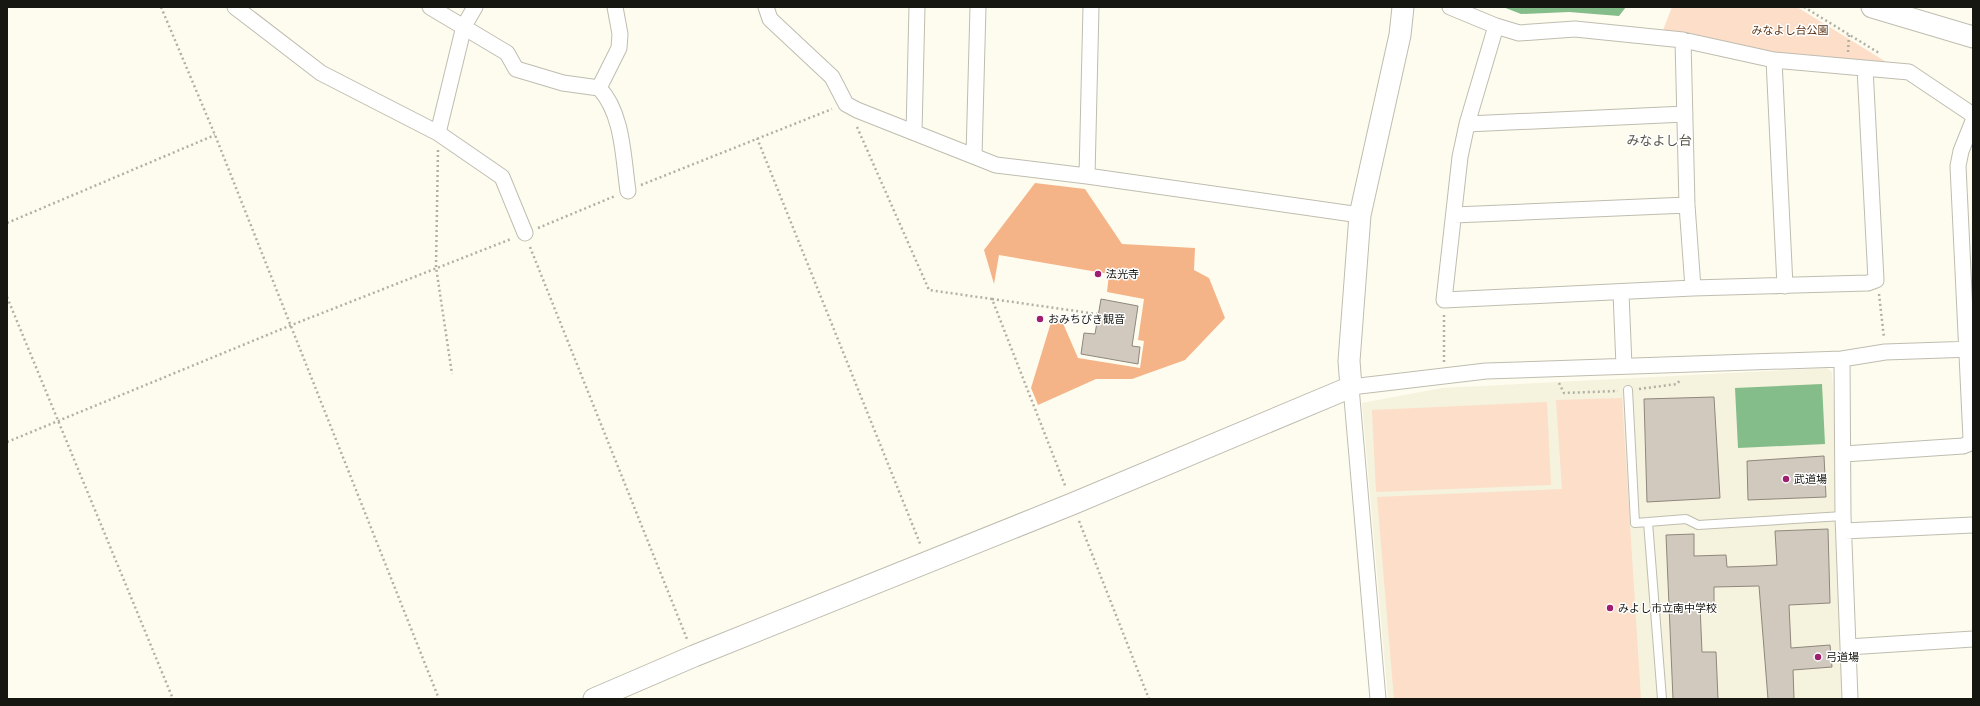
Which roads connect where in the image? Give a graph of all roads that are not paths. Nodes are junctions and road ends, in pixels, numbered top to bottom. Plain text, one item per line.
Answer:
1 (235, 7) edge
2 (430, 7) edge
3 (474, 7) edge
4 (615, 7) edge
5 (766, 7) edge
6 (917, 7) edge
7 (978, 7) edge
8 (1090, 7) edge
9 (1403, 7) edge
10 (1450, 7) edge
11 (1872, 7) edge
12 (464, 26) junction
13 (1496, 26) junction
14 (1973, 38) edge
15 (1683, 40) junction
16 (1774, 60) junction
17 (1865, 68) junction
18 (598, 88) junction
19 (1685, 114) junction
20 (1973, 115) edge
21 (1973, 121) edge
22 (1467, 124) junction
23 (914, 132) junction
24 (438, 133) junction
25 (974, 156) junction
26 (1087, 176) junction
27 (628, 191) road end
28 (1687, 205) junction
29 (1360, 215) junction
30 (1454, 215) junction
31 (525, 233) road end
32 (1785, 286) junction
33 (1693, 288) junction
34 (1621, 293) junction
35 (1970, 349) edge
36 (1842, 359) junction
37 (1624, 366) junction
38 (1351, 387) junction
39 (1628, 390) road end
40 (1844, 454) junction
41 (1843, 516) junction
42 (1648, 522) junction
43 (1973, 525) edge
44 (1844, 531) junction
45 (1973, 639) edge
46 (1848, 647) junction
47 (594, 699) edge
48 (1378, 699) edge
49 (1662, 699) edge
50 (1850, 699) edge

1 - 24 street
2 - 12 street
3 - 12 street
4 - 18 street
5 - 23 street
6 - 23 street
7 - 25 street
8 - 26 street
9 - 29 street
10 - 13 street
11 - 14 street
12 - 18 street
12 - 24 street
13 - 15 street
13 - 22 street
15 - 16 street
15 - 19 street
16 - 17 street
16 - 32 street
17 - 20 street
17 - 32 street
18 - 27 street
19 - 22 street
19 - 28 street
21 - 35 street
22 - 30 street
23 - 25 street
24 - 31 street
25 - 26 street
26 - 29 street
28 - 30 street
28 - 33 street
29 - 38 street
30 - 34 street
32 - 33 street
33 - 34 street
34 - 37 street
35 - 36 street
35 - 40 street
36 - 37 street
36 - 40 street
37 - 38 street
38 - 47 street
38 - 48 street
39 - 42 lane
40 - 41 street
41 - 42 lane
41 - 44 street
42 - 49 lane
43 - 44 street
44 - 46 street
45 - 46 street
46 - 50 street

